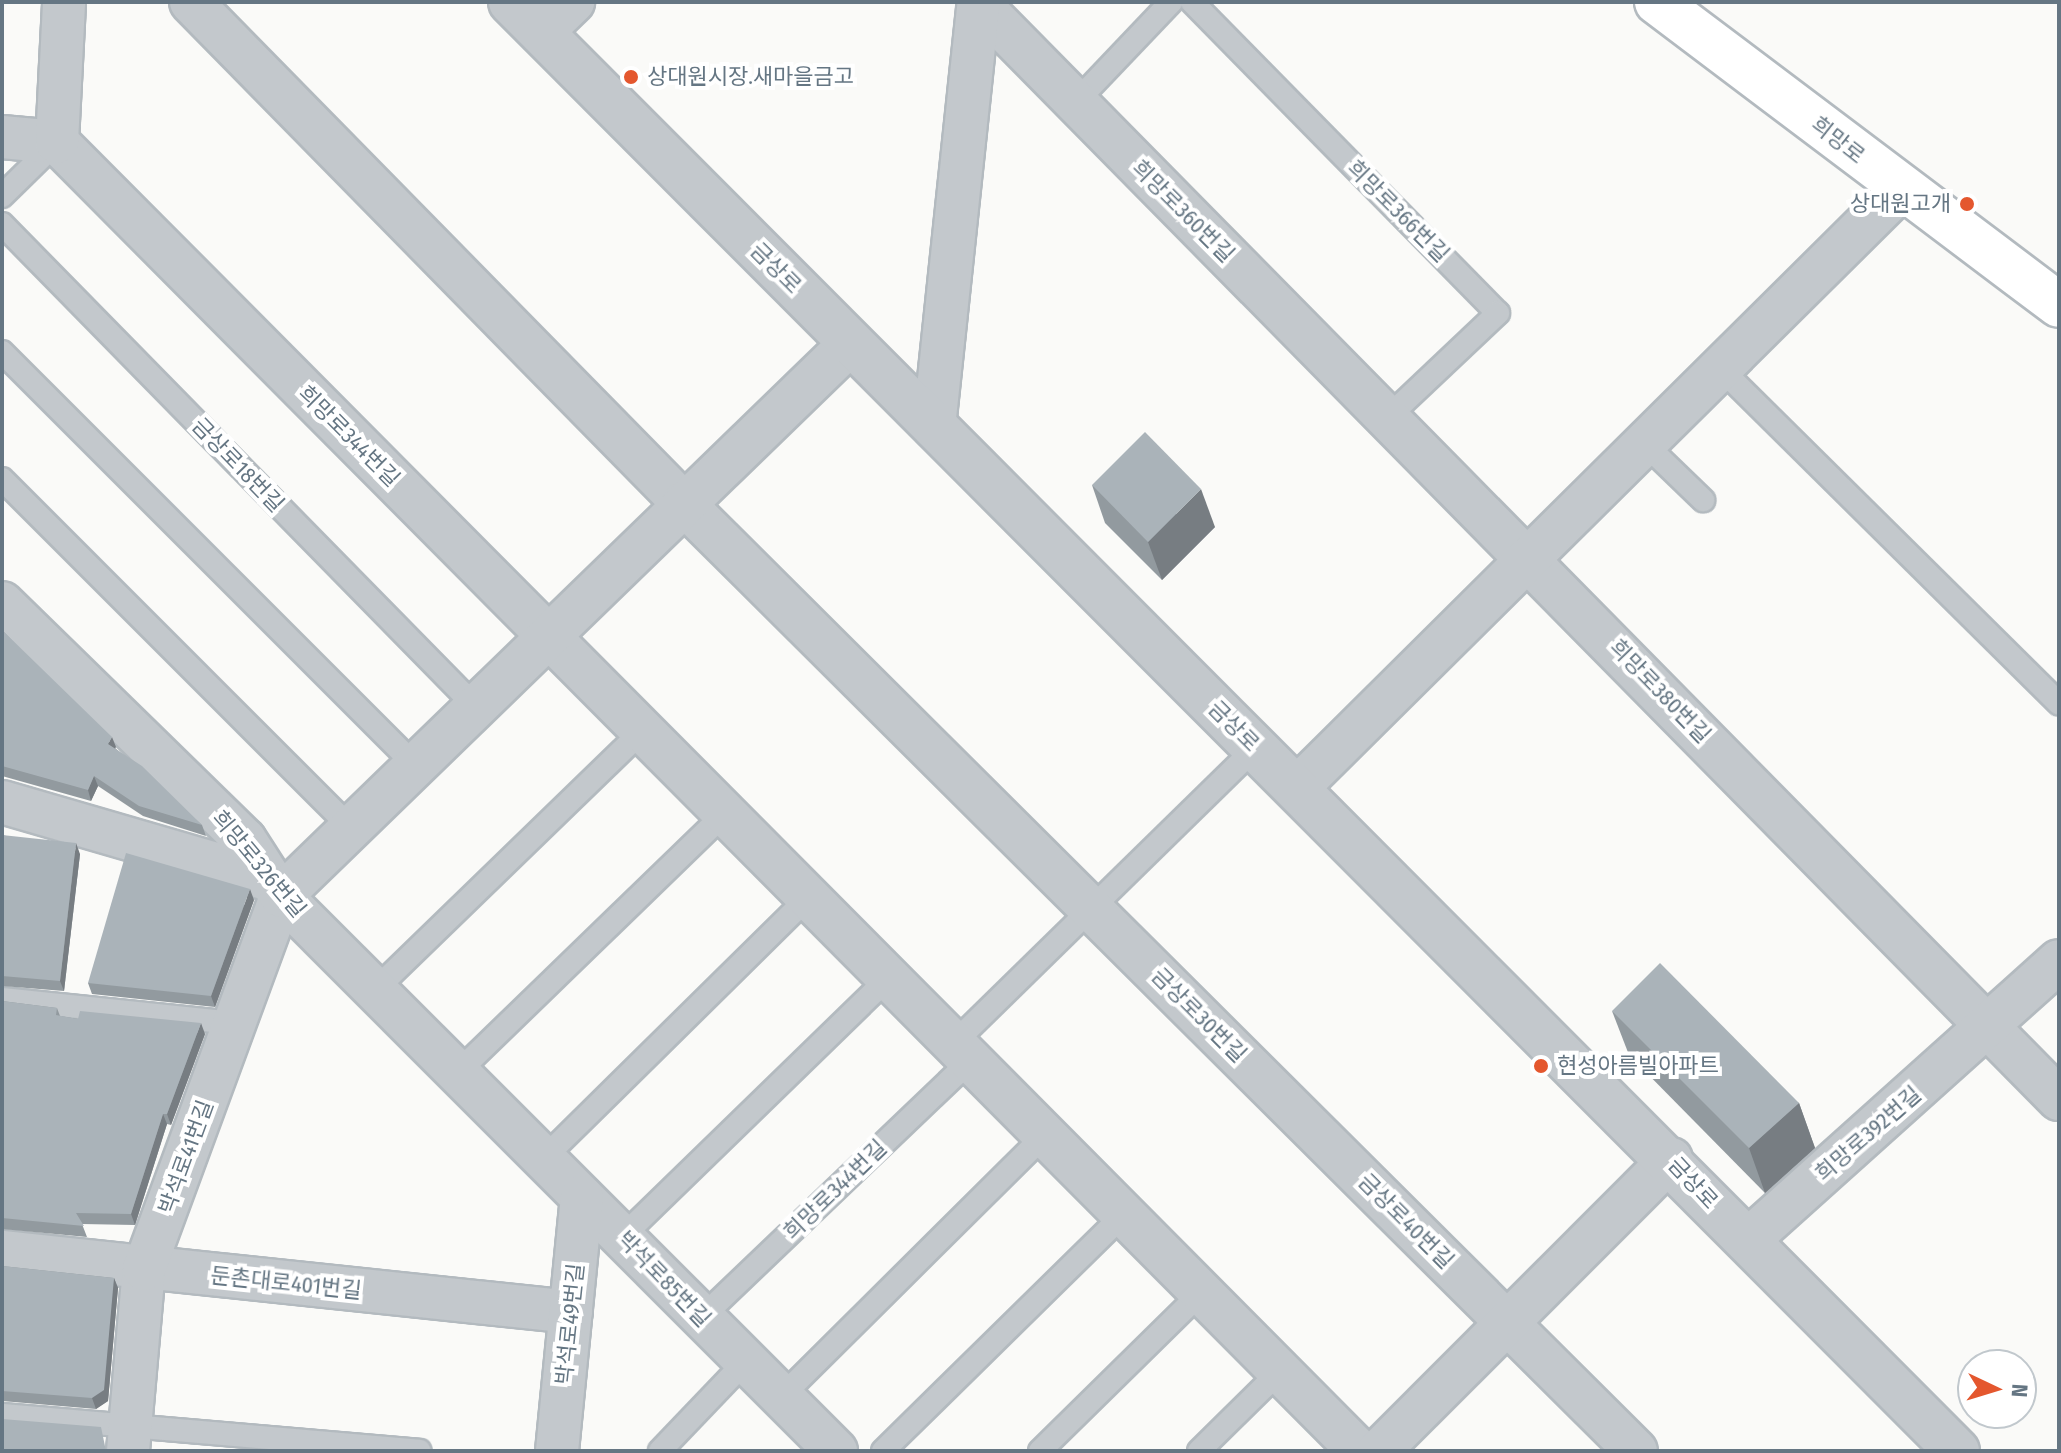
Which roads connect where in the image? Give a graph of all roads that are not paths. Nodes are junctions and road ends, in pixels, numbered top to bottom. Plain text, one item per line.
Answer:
1 (64, 2) edge
2 (191, 2) edge
3 (511, 2) edge
4 (573, 2) edge
5 (1171, 2) edge
6 (1192, 2) edge
7 (1657, 2) edge
8 (979, 3) edge
9 (541, 33) junction
10 (1074, 104) junction
11 (2, 137) edge
12 (57, 142) junction
13 (1900, 190) junction
14 (2, 196) edge
15 (2, 224) edge
16 (2059, 305) edge
17 (851, 343) junction
18 (2, 352) edge
19 (1722, 370) junction
20 (1389, 416) junction
21 (934, 427) junction
22 (1645, 444) junction
23 (2, 479) edge
24 (1703, 500) dead end
25 (683, 503) junction
26 (1530, 558) junction
27 (2, 603) edge
28 (547, 635) junction
29 (2059, 704) edge
30 (475, 706) junction
31 (640, 733) junction
32 (1256, 747) junction
33 (415, 765) junction
34 (1296, 789) junction
35 (2, 802) edge
36 (724, 814) junction
37 (351, 828) junction
38 (276, 888) junction
39 (808, 898) junction
40 (1093, 910) junction
41 (2059, 961) edge
42 (888, 978) junction
43 (376, 989) junction
44 (2, 999) edge
45 (235, 1023) junction
46 (1989, 1028) junction
47 (961, 1054) junction
48 (458, 1072) junction
49 (2059, 1099) edge
50 (1305, 1121) joint
51 (1045, 1135) junction
52 (544, 1158) junction
53 (1671, 1159) junction
54 (582, 1197) junction
55 (1123, 1215) junction
56 (623, 1236) junction
57 (1747, 1241) junction
58 (2, 1252) edge
59 (144, 1269) junction
60 (1202, 1292) junction
61 (571, 1312) junction
62 (701, 1318) junction
63 (1506, 1321) junction
64 (746, 1361) junction
65 (1279, 1372) junction
66 (782, 1396) junction
67 (2, 1415) edge
68 (129, 1439) edge
69 (832, 1450) edge
70 (419, 1451) edge
71 (557, 1451) edge
72 (660, 1451) edge
73 (883, 1451) edge
74 (1040, 1451) edge
75 (1199, 1451) edge
76 (1359, 1451) edge
77 (1379, 1451) edge
78 (1636, 1451) edge
79 (1957, 1451) edge

1 - 12 street
2 - 25 street
3 - 9 street, 금상로
4 - 9 street
5 - 10 lane
6 - 20 lane, 희망로366번길
7 - 13 main road, 희망로
8 - 10 street, 희망로360번길
8 - 21 street, 희망로360번길
9 - 17 street, 금상로
10 - 20 street, 희망로360번길
11 - 12 street
12 - 14 lane
12 - 28 street, 희망로344번길
13 - 16 main road, 희망로
13 - 19 street
15 - 30 lane, 금상로18번길
17 - 21 street, 금상로
17 - 25 street
18 - 33 lane
19 - 22 street
19 - 29 lane
20 - 26 street, 희망로380번길
21 - 32 street, 금상로
22 - 24 lane
22 - 26 street
23 - 37 lane
25 - 28 street
25 - 40 street, 금상로30번길
26 - 34 street
26 - 46 street, 희망로380번길
27 - 38 street, 희망로326번길
28 - 30 street
28 - 31 street, 희망로344번길
30 - 33 street
31 - 36 street, 희망로344번길
31 - 43 lane
32 - 34 street, 금상로
32 - 40 lane
33 - 37 street
34 - 53 street, 금상로
35 - 38 street
36 - 39 street, 희망로344번길
36 - 48 lane
37 - 38 street
38 - 43 street, 희망로326번길
38 - 45 street, 박석로41번길
39 - 42 street, 희망로344번길
39 - 52 lane
40 - 47 lane
40 - 50 street, 금상로30번길
41 - 46 street, 희망로392번길
42 - 47 street, 희망로344번길
42 - 56 lane
43 - 48 street, 희망로326번길
44 - 45 lane
45 - 59 street, 박석로41번길
46 - 49 street
46 - 57 street, 희망로392번길
47 - 51 street, 희망로344번길
47 - 62 lane, 희망로344번길
48 - 52 street, 희망로326번길
50 - 63 street, 금상로40번길
51 - 55 street, 희망로344번길
51 - 66 lane
52 - 54 street, 희망로326번길
53 - 57 street, 금상로
53 - 63 street
54 - 56 street, 박석로85번길
54 - 61 street, 박석로49번길
55 - 60 street, 희망로344번길
55 - 73 lane
56 - 62 street, 박석로85번길
57 - 79 street, 금상로
58 - 59 street, 둔촌대로401번길
59 - 61 street, 둔촌대로401번길
59 - 68 street, 박석로41번길
60 - 65 street, 희망로344번길
60 - 74 lane
61 - 71 street, 박석로49번길
62 - 64 street, 박석로85번길
63 - 77 street
63 - 78 street, 금상로40번길
64 - 66 street, 박석로85번길
64 - 72 lane
65 - 75 lane
65 - 76 street, 희망로344번길
66 - 69 street, 박석로85번길
67 - 68 lane
68 - 70 lane

